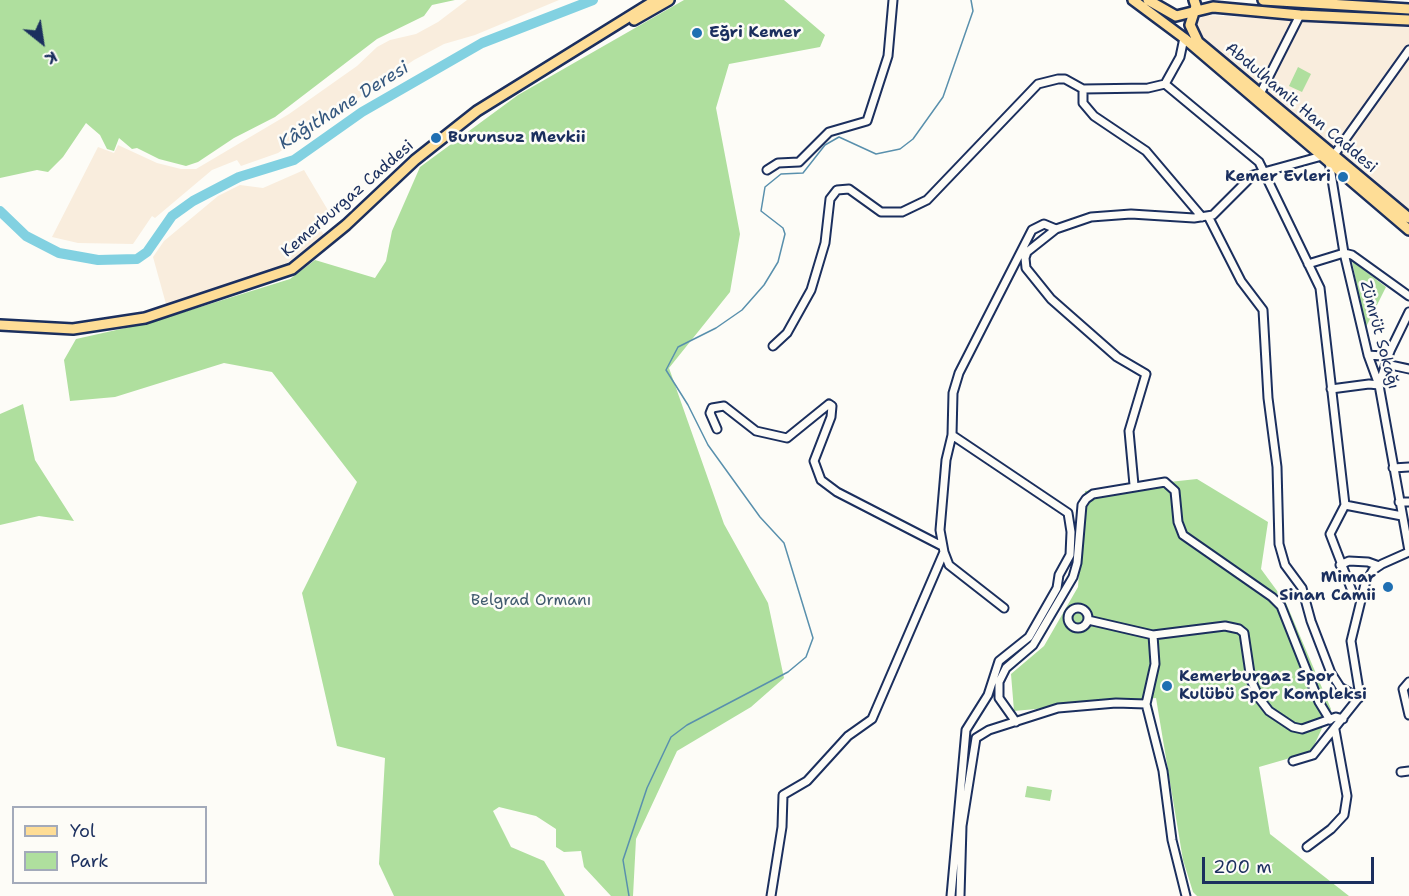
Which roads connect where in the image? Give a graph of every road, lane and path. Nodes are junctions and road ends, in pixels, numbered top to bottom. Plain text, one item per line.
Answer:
1 (656, 0) edge
2 (669, 0) edge
3 (893, 0) edge
4 (1133, 0) edge
5 (1148, 0) edge
6 (1163, 0) edge
7 (1194, 0) edge
8 (1263, 0) edge
9 (1324, 3) edge
10 (1409, 9) edge
11 (1165, 12) junction
12 (1192, 13) junction
13 (1300, 15) junction
14 (1409, 20) edge
15 (1184, 38) junction
16 (1409, 50) edge
17 (552, 64) junction
18 (1165, 84) junction
19 (1083, 89) junction
20 (1260, 94) junction
21 (1329, 157) junction
22 (767, 170) dead end
23 (1263, 172) junction
24 (1205, 216) junction
25 (1409, 218) edge
26 (1056, 229) junction
27 (1409, 230) edge
28 (1344, 253) junction
29 (1308, 264) junction
30 (1409, 296) edge
31 (1409, 312) edge
32 (0, 325) edge
33 (773, 346) dead end
34 (1390, 351) junction
35 (1368, 355) junction
36 (1386, 364) junction
37 (1409, 369) edge
38 (1379, 385) junction
39 (1331, 389) junction
40 (717, 429) dead end
41 (952, 435) junction
42 (1409, 467) edge
43 (1393, 468) junction
44 (1134, 485) junction
45 (1399, 502) junction
46 (1409, 502) edge
47 (1345, 505) junction
48 (1402, 516) junction
49 (943, 549) junction
50 (1409, 549) edge
51 (1340, 565) junction
52 (1379, 566) junction
53 (1352, 591) dead end
54 (1004, 608) dead end
55 (1054, 612) junction
56 (1068, 618) junction
57 (1088, 620) junction
58 (1153, 635) junction
59 (1409, 682) edge
60 (1359, 698) junction
61 (1146, 704) junction
62 (1409, 715) edge
63 (1343, 719) junction
64 (1330, 720) junction
65 (1016, 722) junction
66 (1335, 730) junction
67 (1293, 761) dead end
68 (1306, 847) dead end
69 (771, 896) edge
70 (951, 896) edge
71 (960, 896) edge
72 (1186, 896) edge

1 - 17 main road, Kemerburgaz Caddesi
2 - 17 main road, Kemerburgaz Caddesi
3 - 22 street
4 - 15 main road
5 - 11 main road
6 - 11 main road
7 - 12 main road, Abdulhamit Han Caddesi
8 - 9 main road
9 - 10 main road
11 - 12 main road
11 - 15 main road
12 - 13 main road
12 - 20 main road, Abdulhamit Han Caddesi
13 - 14 main road
13 - 20 street
15 - 18 street
15 - 21 main road
16 - 21 street
17 - 32 main road, Kemerburgaz Caddesi
18 - 19 street
18 - 23 street
19 - 24 street
19 - 33 street
20 - 21 main road, Abdulhamit Han Caddesi
21 - 23 street
21 - 25 main road, Abdulhamit Han Caddesi
21 - 27 main road
21 - 28 street, Zümrüt Sokağı
23 - 24 street
23 - 29 street
24 - 26 street
24 - 60 street
26 - 41 street
26 - 44 street
28 - 29 street
28 - 30 street
28 - 35 street, Zümrüt Sokağı
29 - 39 street
31 - 34 street
34 - 35 street
34 - 36 street
35 - 38 street, Zümrüt Sokağı
36 - 37 street
36 - 38 street
38 - 39 street
38 - 43 street, Zümrüt Sokağı
39 - 47 street
40 - 49 street
41 - 49 street
41 - 70 street
42 - 43 street
43 - 45 street, Zümrüt Sokağı
44 - 55 street
44 - 64 street
45 - 46 street
45 - 48 street, Zümrüt Sokağı
47 - 48 street
47 - 51 street
48 - 50 street, Zümrüt Sokağı
49 - 54 street
49 - 69 street
50 - 52 street
51 - 52 street
51 - 53 street
52 - 60 street
55 - 56 street
55 - 65 street
56 - 57 street
56 - 57 street
57 - 58 street
58 - 61 street
58 - 64 street
59 - 62 street
60 - 63 street
61 - 65 street
61 - 72 street
63 - 64 street
63 - 66 street
65 - 71 street
66 - 67 street
66 - 68 street

